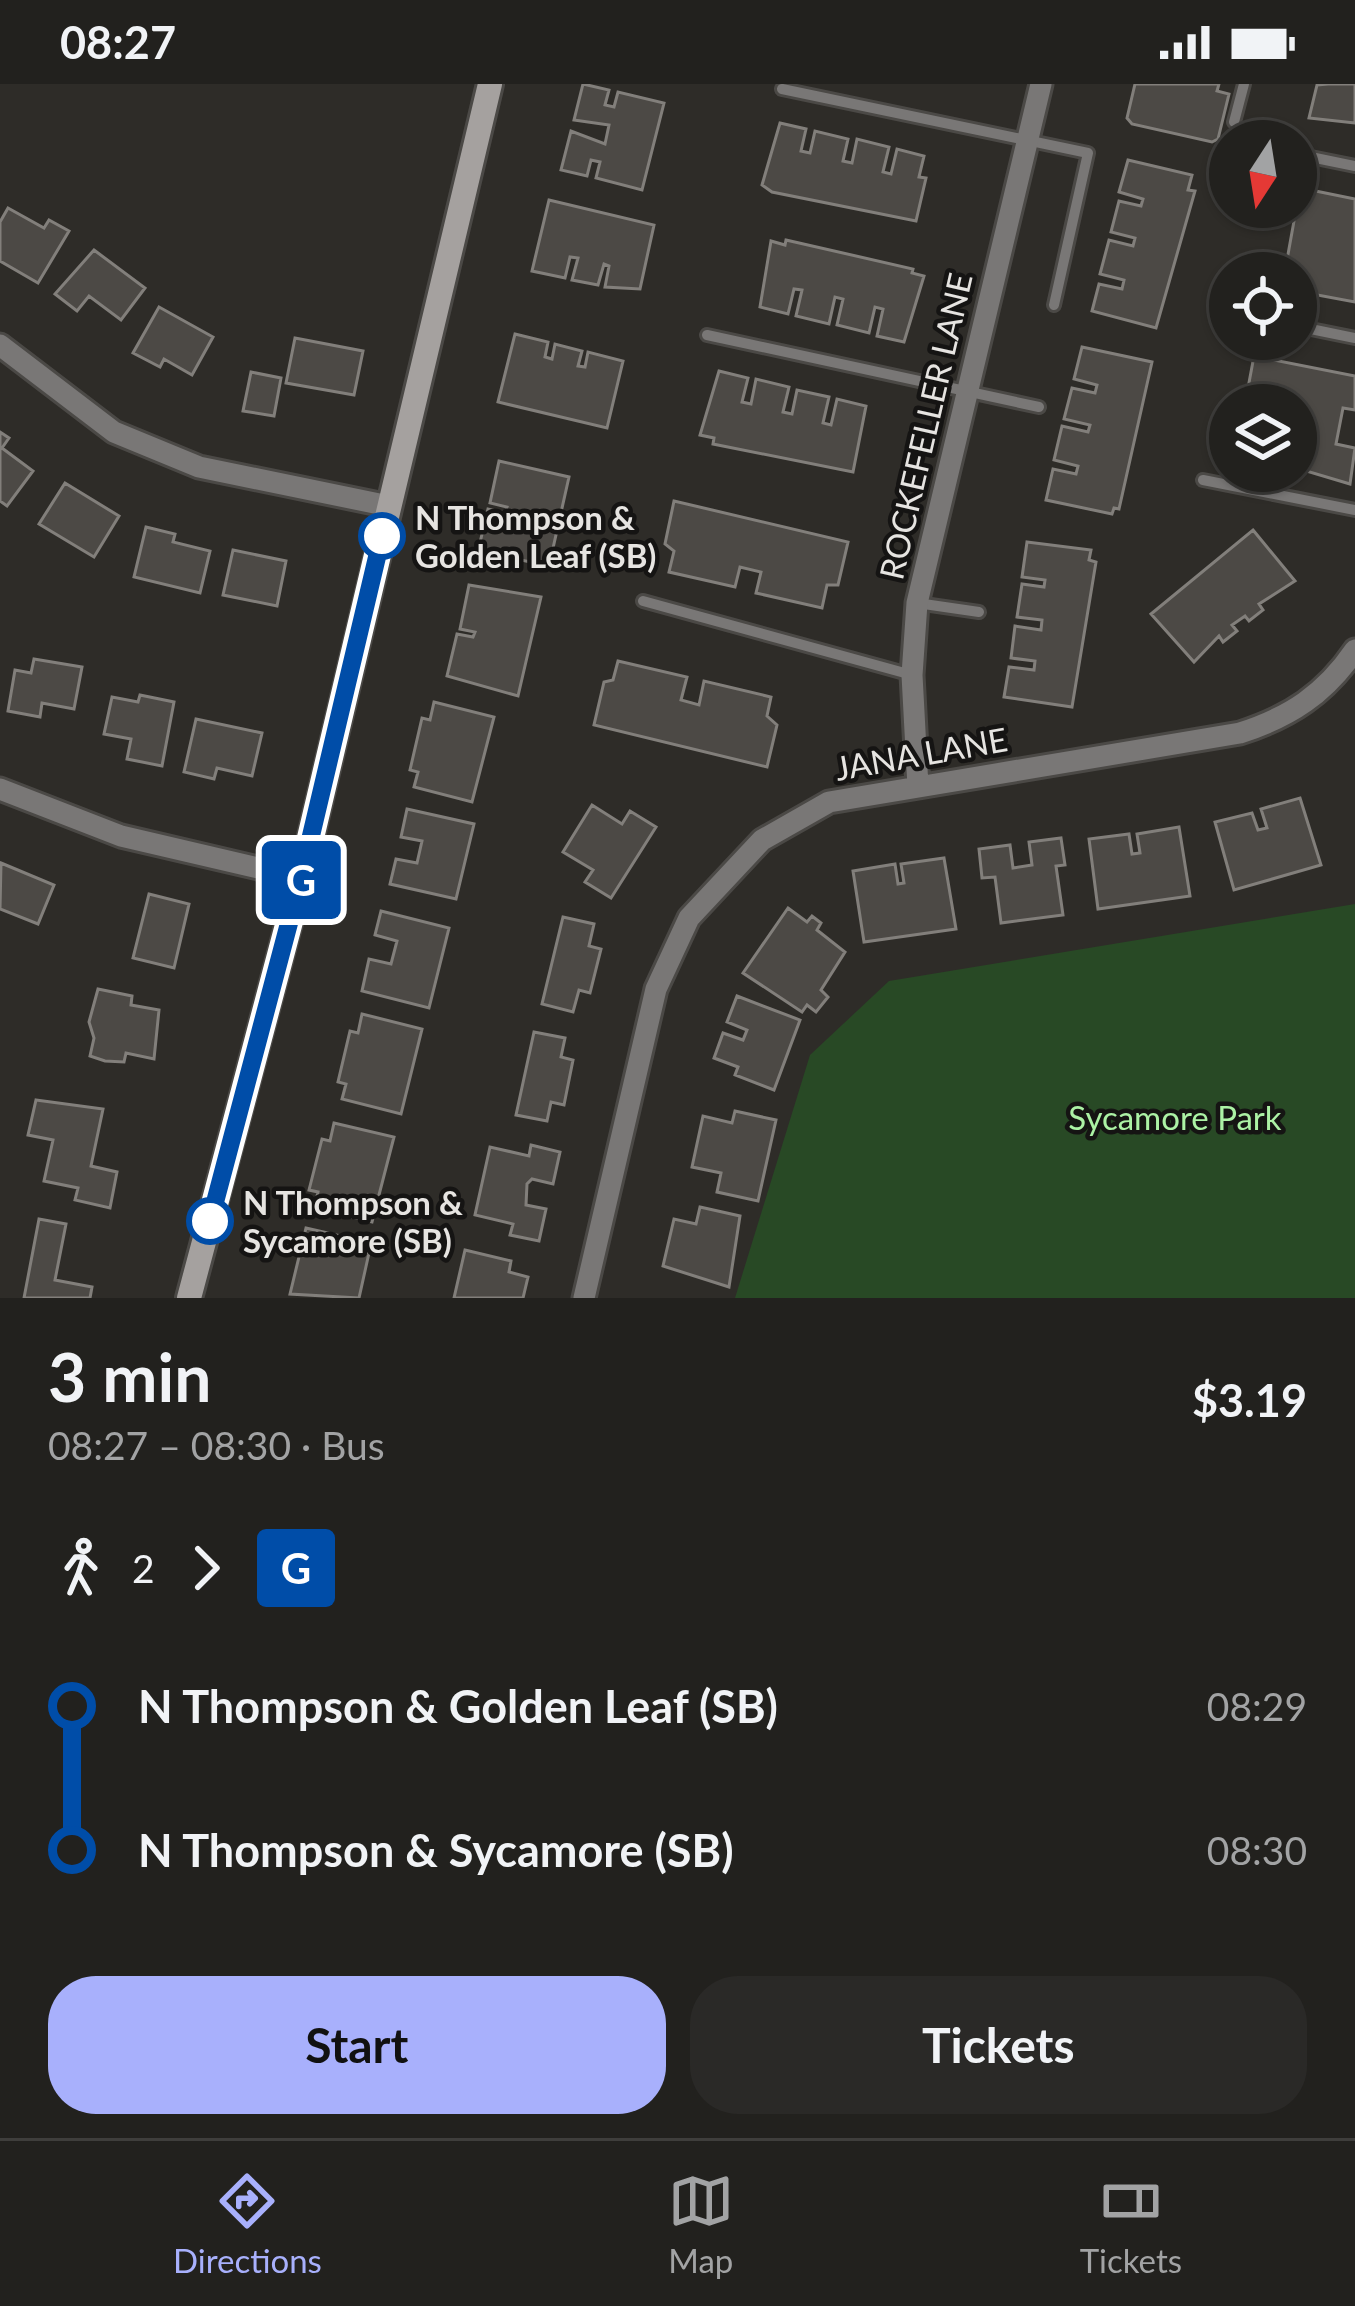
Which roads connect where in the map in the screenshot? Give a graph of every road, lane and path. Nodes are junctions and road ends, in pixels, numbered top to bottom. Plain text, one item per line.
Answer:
1 (490, 84) edge
2 (1041, 84) edge
3 (1244, 84) edge
4 (782, 89) dead end
5 (1235, 120) edge
6 (1027, 141) junction
7 (1317, 158) edge
8 (1355, 166) edge
9 (1054, 305) dead end
10 (1317, 330) edge
11 (707, 335) dead end
12 (1355, 338) edge
13 (0, 345) edge
14 (966, 395) junction
15 (1039, 407) dead end
16 (1203, 481) dead end
17 (389, 506) junction
18 (1355, 510) edge
19 (643, 601) dead end
20 (917, 603) junction
21 (979, 612) dead end
22 (1355, 650) edge
23 (912, 675) junction
24 (919, 787) junction
25 (0, 789) edge
26 (301, 878) junction
27 (189, 1298) edge
28 (584, 1298) edge

1 - 17 street
2 - 6 street, ROCKEFELLER LANE
3 - 5 lane
4 - 6 lane
6 - 9 lane
6 - 14 street, ROCKEFELLER LANE
7 - 8 lane
10 - 12 lane
11 - 14 lane
13 - 17 street
14 - 15 lane
14 - 20 street, ROCKEFELLER LANE
16 - 18 lane
17 - 26 street
19 - 23 lane
20 - 21 lane
20 - 23 street, ROCKEFELLER LANE
22 - 24 street, JANA LANE
23 - 24 street, ROCKEFELLER LANE
24 - 28 street, JANA LANE
25 - 26 street
26 - 27 street

